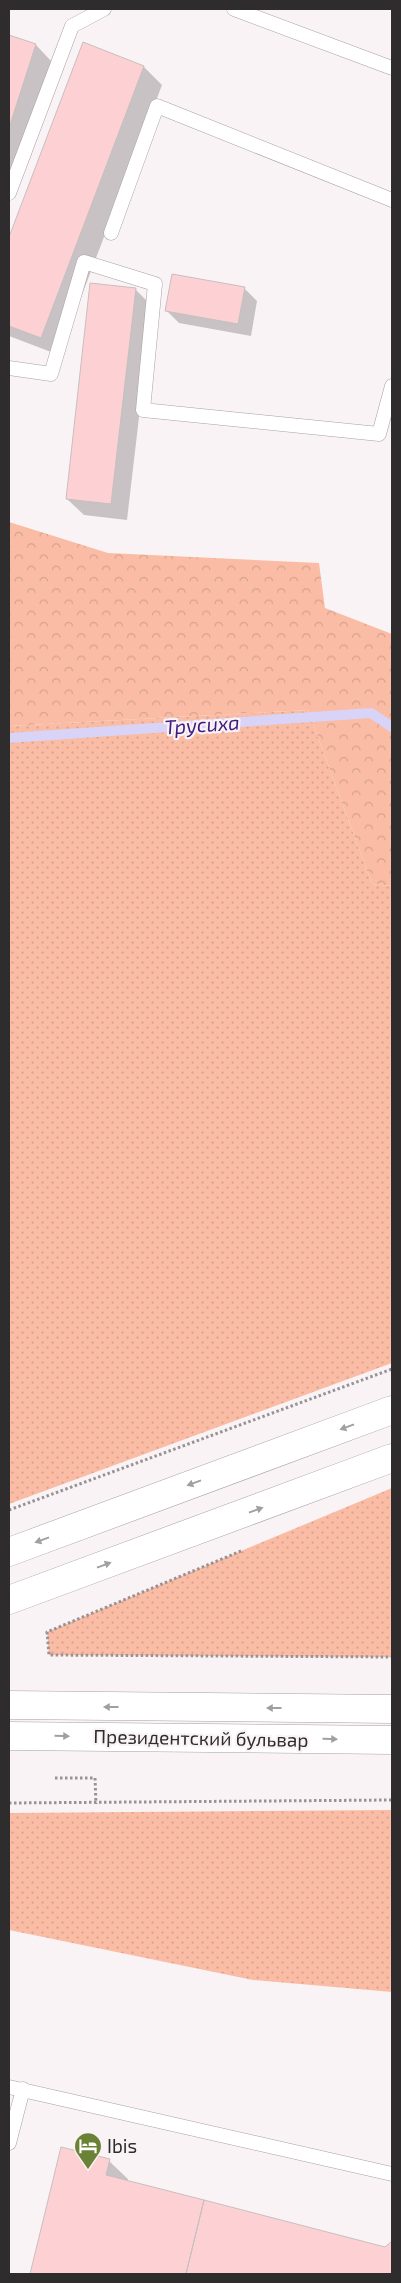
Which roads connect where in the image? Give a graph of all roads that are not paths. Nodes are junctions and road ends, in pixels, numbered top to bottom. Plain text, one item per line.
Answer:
1 (104, 9) edge
2 (234, 9) edge
3 (392, 68) edge
4 (9, 193) edge
5 (392, 200) edge
6 (111, 233) dead end
7 (9, 368) edge
8 (392, 386) edge
9 (392, 1410) edge
10 (392, 1458) edge
11 (9, 1552) edge
12 (9, 1600) edge
13 (13, 1703) edge
14 (392, 1709) edge
15 (10, 1735) edge
16 (392, 1740) edge
17 (9, 2087) edge
18 (23, 2089) junction
19 (9, 2143) edge
20 (392, 2174) edge

1 - 4 lane
2 - 3 lane
5 - 6 lane
7 - 8 lane
9 -> 11 main road
12 -> 10 main road
14 -> 13 main road, Президентский бульвар
15 -> 16 main road, Президентский бульвар
17 - 18 lane
18 - 19 lane
18 - 20 lane

